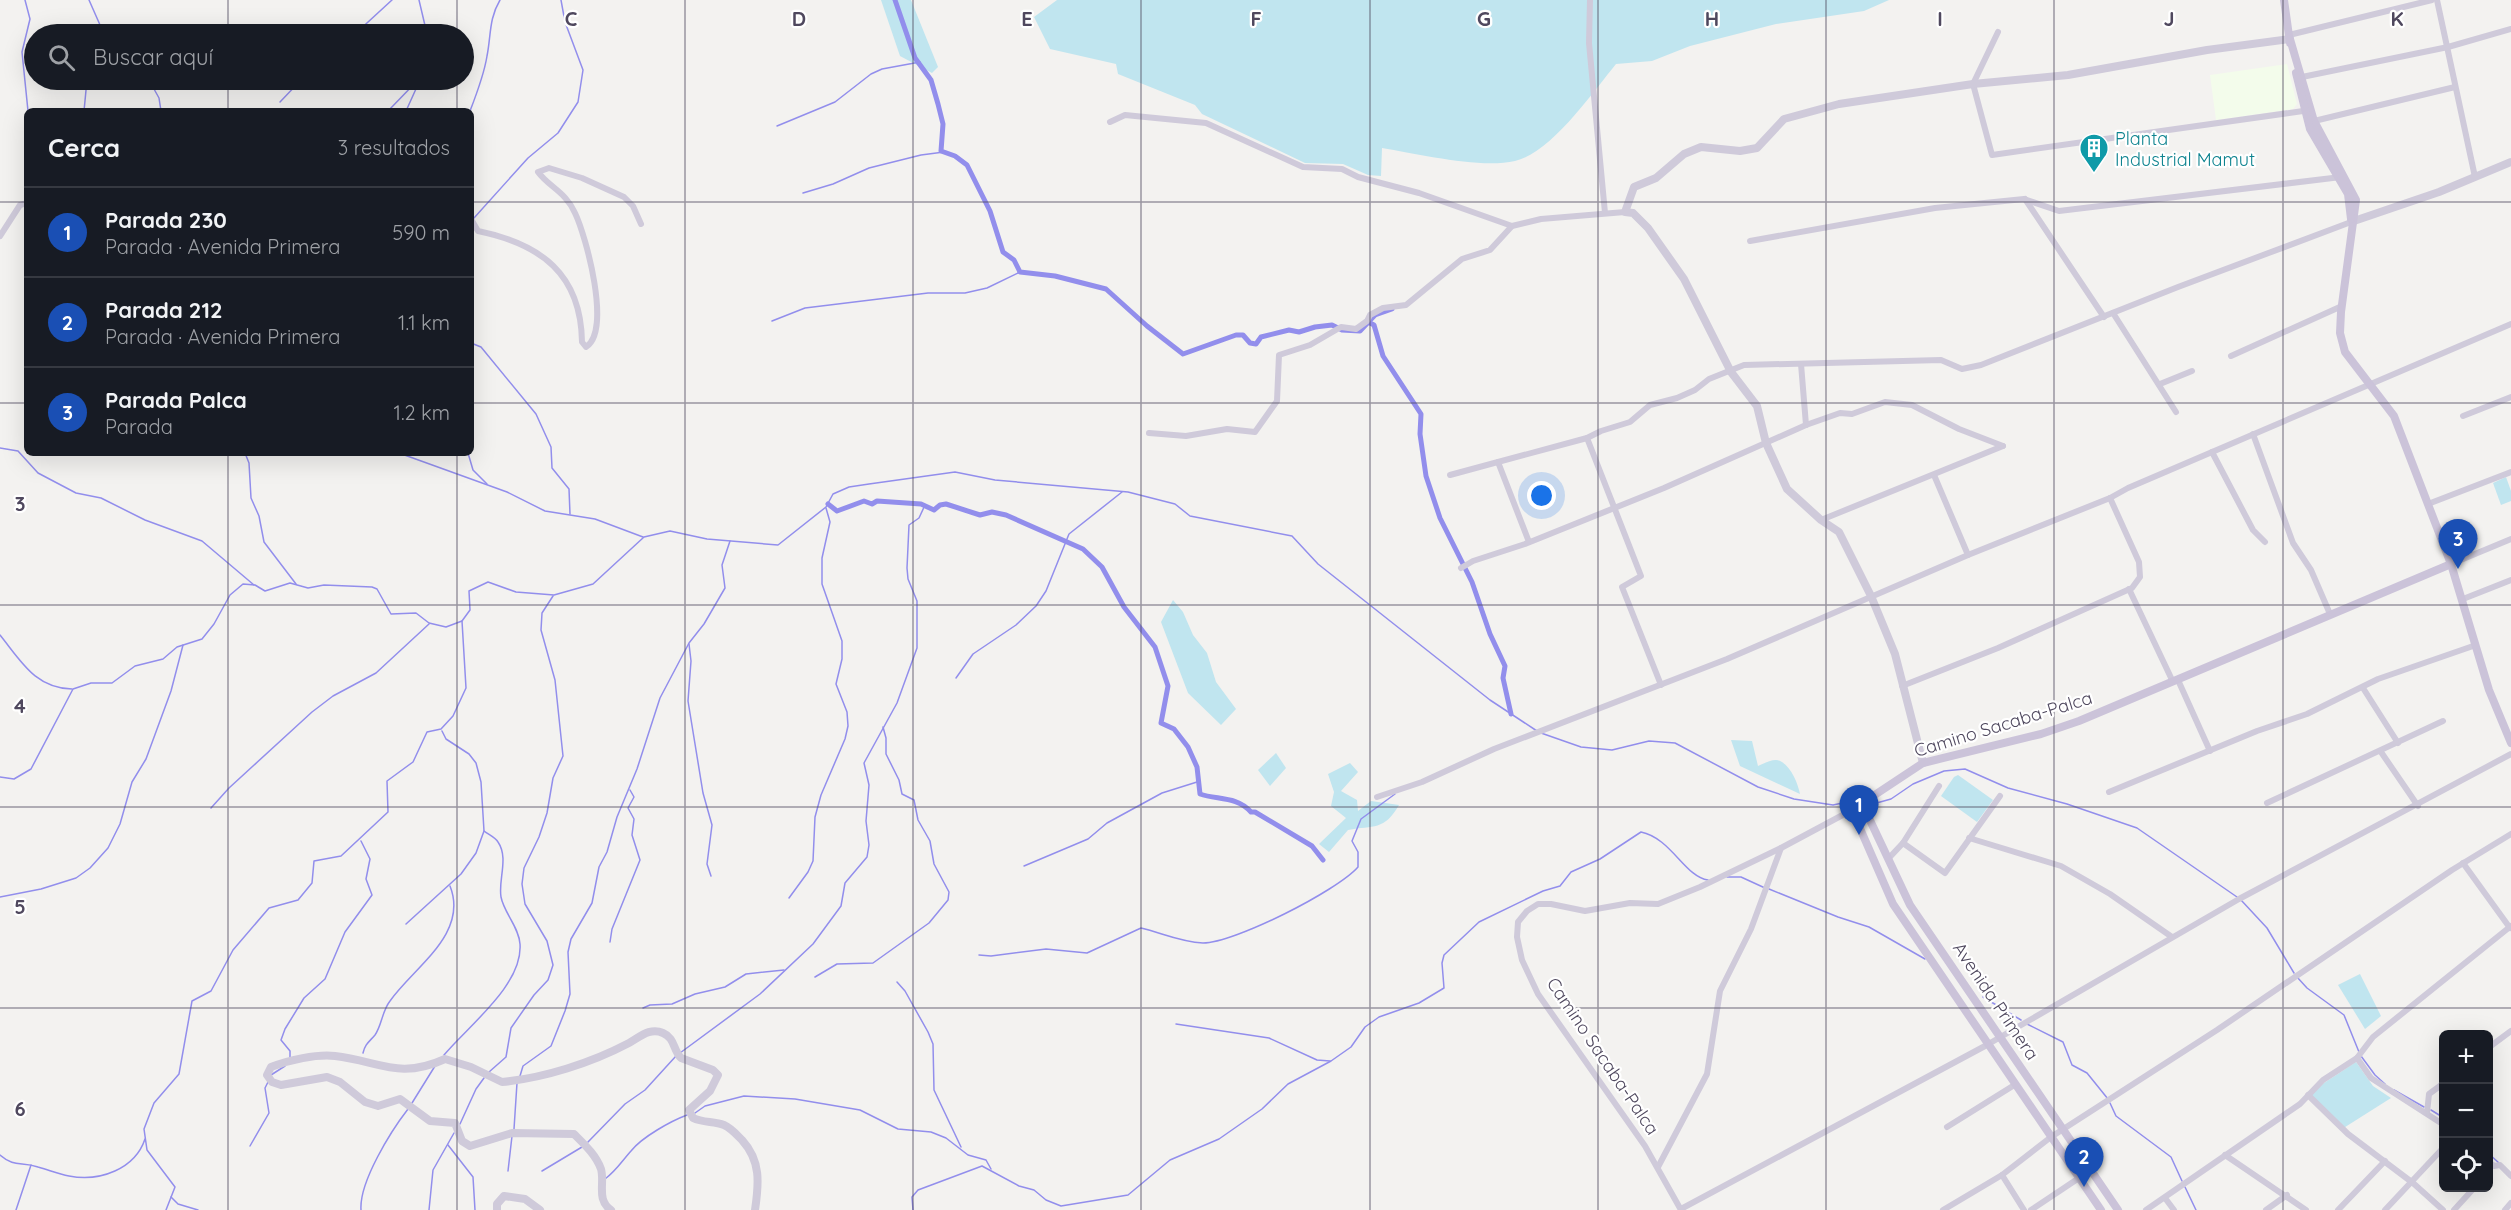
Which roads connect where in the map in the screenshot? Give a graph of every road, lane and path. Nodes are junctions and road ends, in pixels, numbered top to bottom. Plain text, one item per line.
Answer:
1 (1590, 0) edge
2 (2284, 0) edge
3 (2434, 0) edge
4 (2511, 29) edge
5 (1998, 32) dead end
6 (2289, 37) junction
7 (2448, 47) junction
8 (2302, 77) junction
9 (1973, 84) junction
10 (2455, 87) junction
11 (2303, 111) junction
12 (1110, 122) dead end
13 (2311, 122) junction
14 (2511, 162) edge
15 (2342, 177) junction
16 (2475, 177) junction
17 (2025, 199) junction
18 (24, 204) edge
19 (1625, 212) junction
20 (1605, 213) junction
21 (2351, 222) junction
22 (474, 224) edge
23 (641, 224) dead end
24 (1512, 226) junction
25 (0, 236) edge
26 (1750, 241) dead end
27 (2342, 306) junction
28 (2113, 314) junction
29 (2104, 317) junction
30 (2511, 324) edge
31 (2231, 356) dead end
32 (1801, 364) junction
33 (2192, 371) dead end
34 (1731, 372) junction
35 (2160, 384) junction
36 (2371, 384) junction
37 (2511, 397) edge
38 (2176, 412) dead end
39 (2463, 416) dead end
40 (1806, 425) junction
41 (1149, 433) dead end
42 (2253, 434) junction
43 (1587, 438) junction
44 (1766, 443) junction
45 (2212, 452) junction
46 (1498, 462) junction
47 (2511, 472) edge
48 (1450, 475) dead end
49 (1934, 475) junction
50 (2110, 498) junction
51 (2428, 504) junction
52 (1614, 508) junction
53 (1821, 520) junction
54 (2511, 539) edge
55 (1529, 542) junction
56 (2265, 542) dead end
57 (1968, 555) junction
58 (2451, 564) junction
59 (1461, 568) dead end
60 (2511, 580) edge
61 (2129, 589) junction
62 (1871, 596) junction
63 (2463, 599) junction
64 (2330, 614) junction
65 (2476, 645) junction
66 (2175, 681) junction
67 (1661, 685) junction
68 (1902, 686) junction
69 (2363, 688) junction
70 (2443, 720) dead end
71 (2398, 742) junction
72 (2511, 742) edge
73 (2210, 751) junction
74 (2381, 752) junction
75 (2511, 754) edge
76 (1923, 763) junction
77 (1939, 786) dead end
78 (2109, 792) dead end
79 (1377, 796) dead end
80 (2000, 796) dead end
81 (2267, 803) dead end
82 (2418, 806) junction
83 (1855, 807) junction
84 (2511, 834) edge
85 (1969, 838) junction
86 (1903, 843) junction
87 (1781, 848) junction
88 (1888, 859) junction
89 (2463, 863) junction
90 (2510, 927) edge
91 (2172, 937) junction
92 (2511, 1031) edge
93 (1999, 1036) junction
94 (1989, 1043) junction
95 (2493, 1044) edge
96 (2357, 1058) junction
97 (2016, 1084) junction
98 (2443, 1084) edge
99 (2308, 1095) junction
100 (2427, 1113) junction
101 (2439, 1121) edge
102 (1947, 1127) dead end
103 (2064, 1129) junction
104 (2052, 1137) junction
105 (2439, 1153) edge
106 (2225, 1155) junction
107 (2385, 1161) junction
108 (2493, 1163) edge
109 (1658, 1167) junction
110 (2002, 1175) junction
111 (2511, 1176) edge
112 (2079, 1178) junction
113 (2413, 1183) junction
114 (2470, 1192) edge
115 (2287, 1195) junction
116 (2165, 1198) junction
117 (2511, 1203) edge
118 (1952, 1208) edge
119 (497, 1210) edge
120 (540, 1210) edge
121 (611, 1210) edge
122 (755, 1210) edge
123 (1681, 1210) edge
124 (1943, 1210) edge
125 (2024, 1210) edge
126 (2031, 1210) edge
127 (2101, 1210) edge
128 (2118, 1210) edge
129 (2146, 1210) edge
130 (2174, 1210) edge
131 (2266, 1210) edge
132 (2306, 1210) edge
133 (2338, 1210) edge
134 (2385, 1210) edge
135 (2444, 1210) edge
136 (2454, 1210) edge
137 (2505, 1210) edge

1 - 20 street
2 - 6 main road
3 - 6 street
3 - 7 street
4 - 7 street
5 - 9 street
6 - 8 main road
6 - 9 street
6 - 11 main road
7 - 8 street
7 - 10 street
8 - 13 main road
9 - 11 street
9 - 19 street
10 - 13 street
10 - 16 street
11 - 13 main road
12 - 24 street
13 - 15 main road
14 - 16 street
15 - 17 street
15 - 21 main road
16 - 21 street
17 - 26 street
17 - 29 street
18 - 25 street
19 - 20 street
19 - 34 street
20 - 24 street
21 - 27 main road
21 - 28 street
22 - 23 street
24 - 41 street
27 - 31 street
27 - 36 main road
28 - 29 street
28 - 35 street
29 - 32 street
30 - 36 street
32 - 34 street
32 - 40 street
33 - 35 street
34 - 43 street
34 - 44 street
35 - 38 street
36 - 42 street
36 - 51 main road
37 - 39 street
40 - 44 street
40 - 49 street
42 - 45 street
42 - 64 street
43 - 46 street
43 - 52 street
44 - 52 street
44 - 53 street
45 - 50 street
45 - 56 street
46 - 48 street
46 - 55 street
47 - 51 street
49 - 53 street
49 - 57 street
50 - 57 street
50 - 61 street
51 - 58 main road
52 - 55 street
52 - 67 street
53 - 62 street
54 - 58 street
55 - 59 street
57 - 62 street
58 - 63 main road
58 - 64 main road, Camino Sacaba-Palca
60 - 63 street
61 - 66 street
61 - 68 street
62 - 67 street
62 - 68 street
63 - 65 main road
64 - 66 main road, Camino Sacaba-Palca
65 - 69 street
65 - 72 main road
66 - 73 street
66 - 76 main road, Camino Sacaba-Palca
67 - 79 street
68 - 76 street
69 - 71 street
69 - 73 street
70 - 71 street
71 - 74 street
73 - 78 street
74 - 81 street
74 - 82 street
75 - 82 street
76 - 83 main road, Camino Sacaba-Palca
77 - 86 street
80 - 85 street
82 - 91 street
83 - 87 street, Camino Sacaba-Palca
83 - 88 main road, Avenida Primera
83 - 94 main road, Avenida Primera
84 - 89 street
85 - 86 street
85 - 91 street
86 - 88 street
87 - 109 street
87 - 109 street, Camino Sacaba-Palca
88 - 93 main road, Avenida Primera
89 - 90 street
89 - 103 street
90 - 96 street
91 - 93 street
92 - 95 street
93 - 94 street
93 - 103 main road, Avenida Primera
94 - 97 main road, Avenida Primera
94 - 123 street
96 - 99 street
96 - 100 street
97 - 102 street
97 - 104 main road, Avenida Primera
98 - 100 street
99 - 106 street
99 - 107 street
100 - 101 street
103 - 104 street
103 - 128 main road, Avenida Primera
104 - 110 street
104 - 112 main road, Avenida Primera
105 - 113 street
106 - 115 street
106 - 116 street
107 - 113 street
107 - 133 street
108 - 111 street
109 - 123 street, Camino Sacaba-Palca
110 - 118 street
110 - 125 street
112 - 126 street
112 - 127 main road, Avenida Primera
113 - 134 street
113 - 135 street
114 - 136 street
115 - 131 street
115 - 132 street
116 - 129 street
116 - 130 street
117 - 137 street
118 - 124 street
119 - 120 street
121 - 122 street

